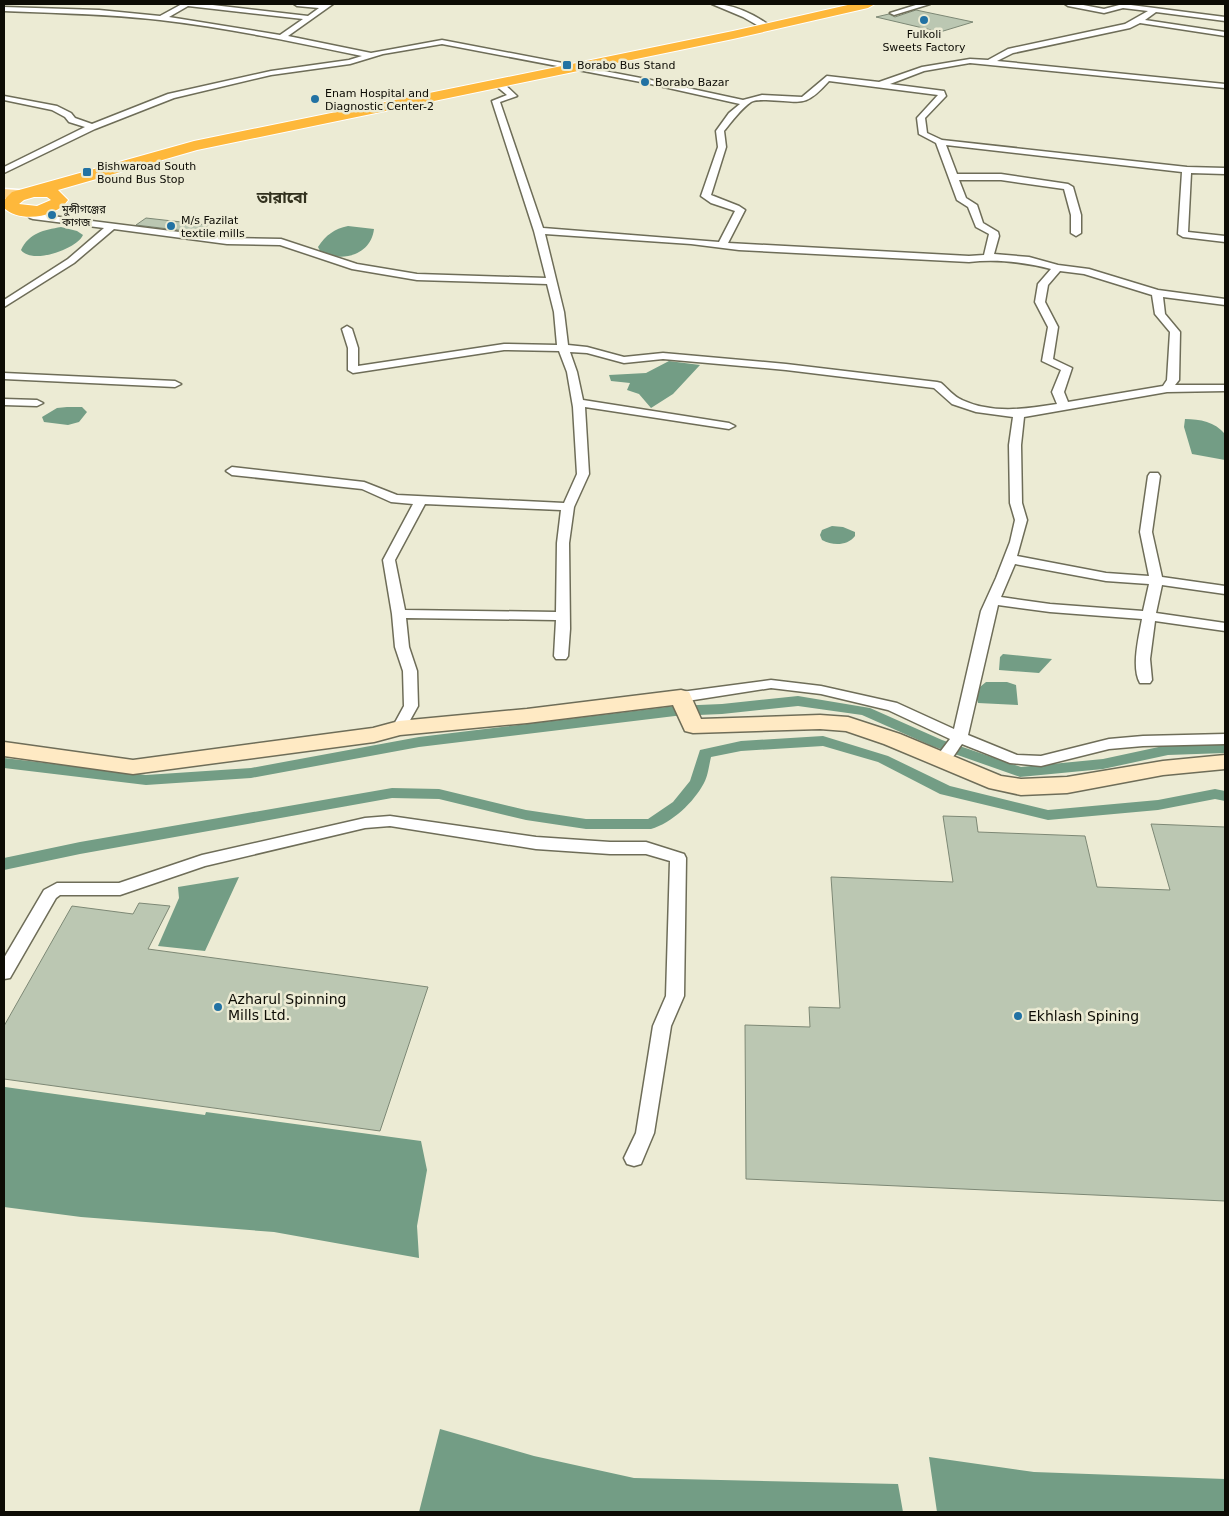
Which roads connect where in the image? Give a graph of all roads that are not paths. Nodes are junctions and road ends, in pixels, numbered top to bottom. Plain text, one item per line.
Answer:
1 (128, 4) edge
2 (297, 4) edge
3 (716, 4) edge
4 (868, 4) edge
5 (926, 4) edge
6 (1068, 4) edge
7 (328, 5) edge
8 (4, 9) edge
9 (1156, 10) junction
10 (115, 13) junction
11 (894, 13) dead end
12 (165, 16) junction
13 (309, 18) junction
14 (1225, 19) edge
15 (1139, 21) junction
16 (767, 27) junction
17 (292, 30) junction
18 (1225, 34) edge
19 (282, 37) junction
20 (372, 55) junction
21 (990, 62) junction
22 (573, 67) junction
23 (498, 83) junction
24 (880, 86) junction
25 (1225, 86) edge
26 (4, 98) edge
27 (746, 103) junction
28 (92, 128) junction
29 (940, 142) junction
30 (4, 170) edge
31 (1187, 170) junction
32 (1225, 171) edge
33 (93, 175) junction
34 (952, 177) junction
35 (30, 193) junction
36 (60, 198) junction
37 (6, 207) edge
38 (29, 212) junction
39 (112, 226) junction
40 (539, 231) junction
41 (1076, 232) dead end
42 (1225, 239) edge
43 (722, 245) junction
44 (988, 257) junction
45 (1057, 268) junction
46 (551, 281) junction
47 (1157, 293) junction
48 (1225, 302) edge
49 (4, 304) edge
50 (347, 329) dead end
51 (563, 348) junction
52 (4, 376) edge
53 (175, 384) dead end
54 (1225, 388) edge
55 (1168, 389) junction
56 (4, 402) edge
57 (37, 402) dead end
58 (578, 403) junction
59 (1064, 407) junction
60 (1019, 414) junction
61 (729, 426) dead end
62 (232, 471) dead end
63 (1154, 476) dead end
64 (421, 500) junction
65 (568, 506) junction
66 (1010, 560) junction
67 (1156, 580) junction
68 (1225, 590) edge
69 (993, 600) junction
70 (400, 614) junction
71 (563, 616) junction
72 (1149, 616) junction
73 (1225, 627) edge
74 (561, 656) dead end
75 (1145, 680) dead end
76 (681, 697) junction
77 (399, 728) junction
78 (959, 738) junction
79 (1225, 739) edge
80 (4, 749) edge
81 (942, 760) junction
82 (1225, 762) edge
83 (4, 973) edge
84 (634, 1158) dead end

1 - 10 street
2 - 7 street
3 - 16 street
4 - 16 highway
5 - 11 street
6 - 9 street
7 - 13 street
8 - 10 street
9 - 14 street
9 - 15 street
10 - 12 street
12 - 13 street
12 - 17 street
12 - 19 street
13 - 17 street
15 - 18 street
15 - 21 street
16 - 22 highway
17 - 19 street
19 - 20 street
20 - 22 street
20 - 28 street
21 - 24 street
21 - 25 street
22 - 23 highway
22 - 27 street
23 - 33 highway
23 - 40 street
24 - 27 street
24 - 29 street
26 - 28 street
27 - 43 street
28 - 30 street
29 - 31 street
29 - 34 street
31 - 32 street
31 - 42 street
33 - 35 highway
33 - 36 highway
34 - 41 street
34 - 44 street
35 - 36 highway
35 - 37 highway
36 - 38 highway
37 - 38 highway
38 - 39 street
39 - 46 street
39 - 49 street
40 - 43 street
40 - 46 street
43 - 44 street
44 - 45 street
45 - 47 street
45 - 59 street
46 - 51 street
47 - 48 street
47 - 55 street
50 - 51 street
51 - 58 street
51 - 60 street
52 - 53 street
54 - 55 street
55 - 59 street
56 - 57 street
58 - 61 street
58 - 65 street
59 - 60 street
60 - 66 street
62 - 64 street
63 - 67 street
64 - 65 street
64 - 70 street
65 - 71 street
66 - 67 street
66 - 69 street
67 - 68 street
67 - 72 street
69 - 72 street
69 - 78 street
70 - 71 street
70 - 77 street
71 - 74 street
72 - 73 street
72 - 75 street
76 - 77 street
76 - 78 street
76 - 81 street
77 - 80 street
78 - 79 street
78 - 81 street
81 - 82 street
83 - 84 street

